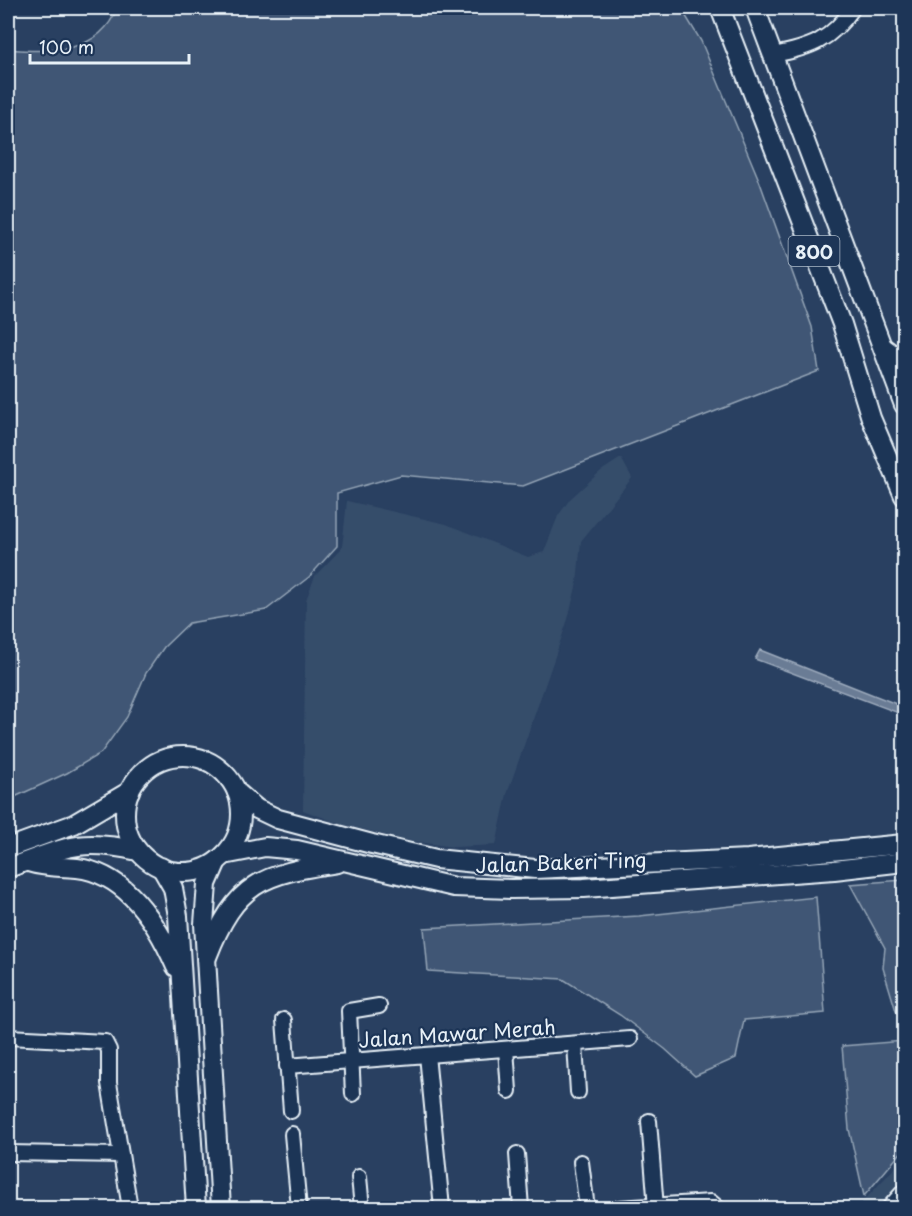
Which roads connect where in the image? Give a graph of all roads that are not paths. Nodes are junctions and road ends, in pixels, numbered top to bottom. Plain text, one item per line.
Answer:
1 (720, 8) edge
2 (755, 8) edge
3 (853, 8) edge
4 (773, 55) junction
5 (882, 344) junction
6 (904, 360) edge
7 (904, 405) edge
8 (904, 496) edge
9 (130, 791) junction
10 (237, 792) junction
11 (904, 844) edge
12 (8, 848) edge
13 (138, 851) junction
14 (221, 858) junction
15 (28, 862) junction
16 (345, 862) junction
17 (904, 862) edge
18 (161, 867) junction
19 (8, 868) edge
20 (204, 964) junction
21 (181, 977) junction
22 (380, 1006) dead end
23 (284, 1020) dead end
24 (8, 1038) edge
25 (630, 1039) dead end
26 (575, 1044) junction
27 (506, 1049) junction
28 (427, 1055) junction
29 (351, 1061) junction
30 (287, 1066) junction
31 (509, 1091) dead end
32 (578, 1092) dead end
33 (353, 1094) dead end
34 (291, 1112) dead end
35 (649, 1121) dead end
36 (292, 1134) dead end
37 (8, 1153) edge
38 (517, 1154) dead end
39 (121, 1155) junction
40 (581, 1162) dead end
41 (359, 1177) dead end
42 (904, 1191) edge
43 (656, 1207) edge
44 (717, 1207) edge
45 (130, 1209) edge
46 (196, 1209) edge
47 (221, 1209) edge
48 (299, 1209) edge
49 (362, 1209) edge
50 (442, 1209) edge
51 (521, 1209) edge
52 (587, 1209) edge
53 (618, 1209) edge
54 (889, 1209) edge

1 - 8 main road, 800
2 - 4 main road, 800
3 - 4 street
4 - 5 main road, 800
5 - 6 street
5 - 7 main road, 800
9 - 10 main road
9 - 12 main road
9 - 13 main road
10 - 11 main road, Jalan Bakeri Ting
10 - 14 main road
13 - 15 main road
13 - 18 main road
14 - 16 main road, Jalan Bakeri Ting
14 - 18 main road
14 - 20 main road
15 - 19 main road
15 - 21 main road
16 - 17 main road, Jalan Bakeri Ting
16 - 20 main road
18 - 21 main road
20 - 47 main road
21 - 46 main road
22 - 29 street
23 - 30 street
24 - 39 street
25 - 26 street, Jalan Mawar Merah
26 - 27 street, Jalan Mawar Merah
26 - 32 street
27 - 28 street, Jalan Mawar Merah
27 - 31 street
28 - 29 street, Jalan Mawar Merah
28 - 50 street
29 - 30 street, Jalan Mawar Merah
29 - 33 street
30 - 34 street
35 - 43 street
36 - 48 street
37 - 39 street
38 - 51 street
39 - 45 street
40 - 52 street
41 - 49 street
42 - 54 street
43 - 44 street
43 - 53 street

